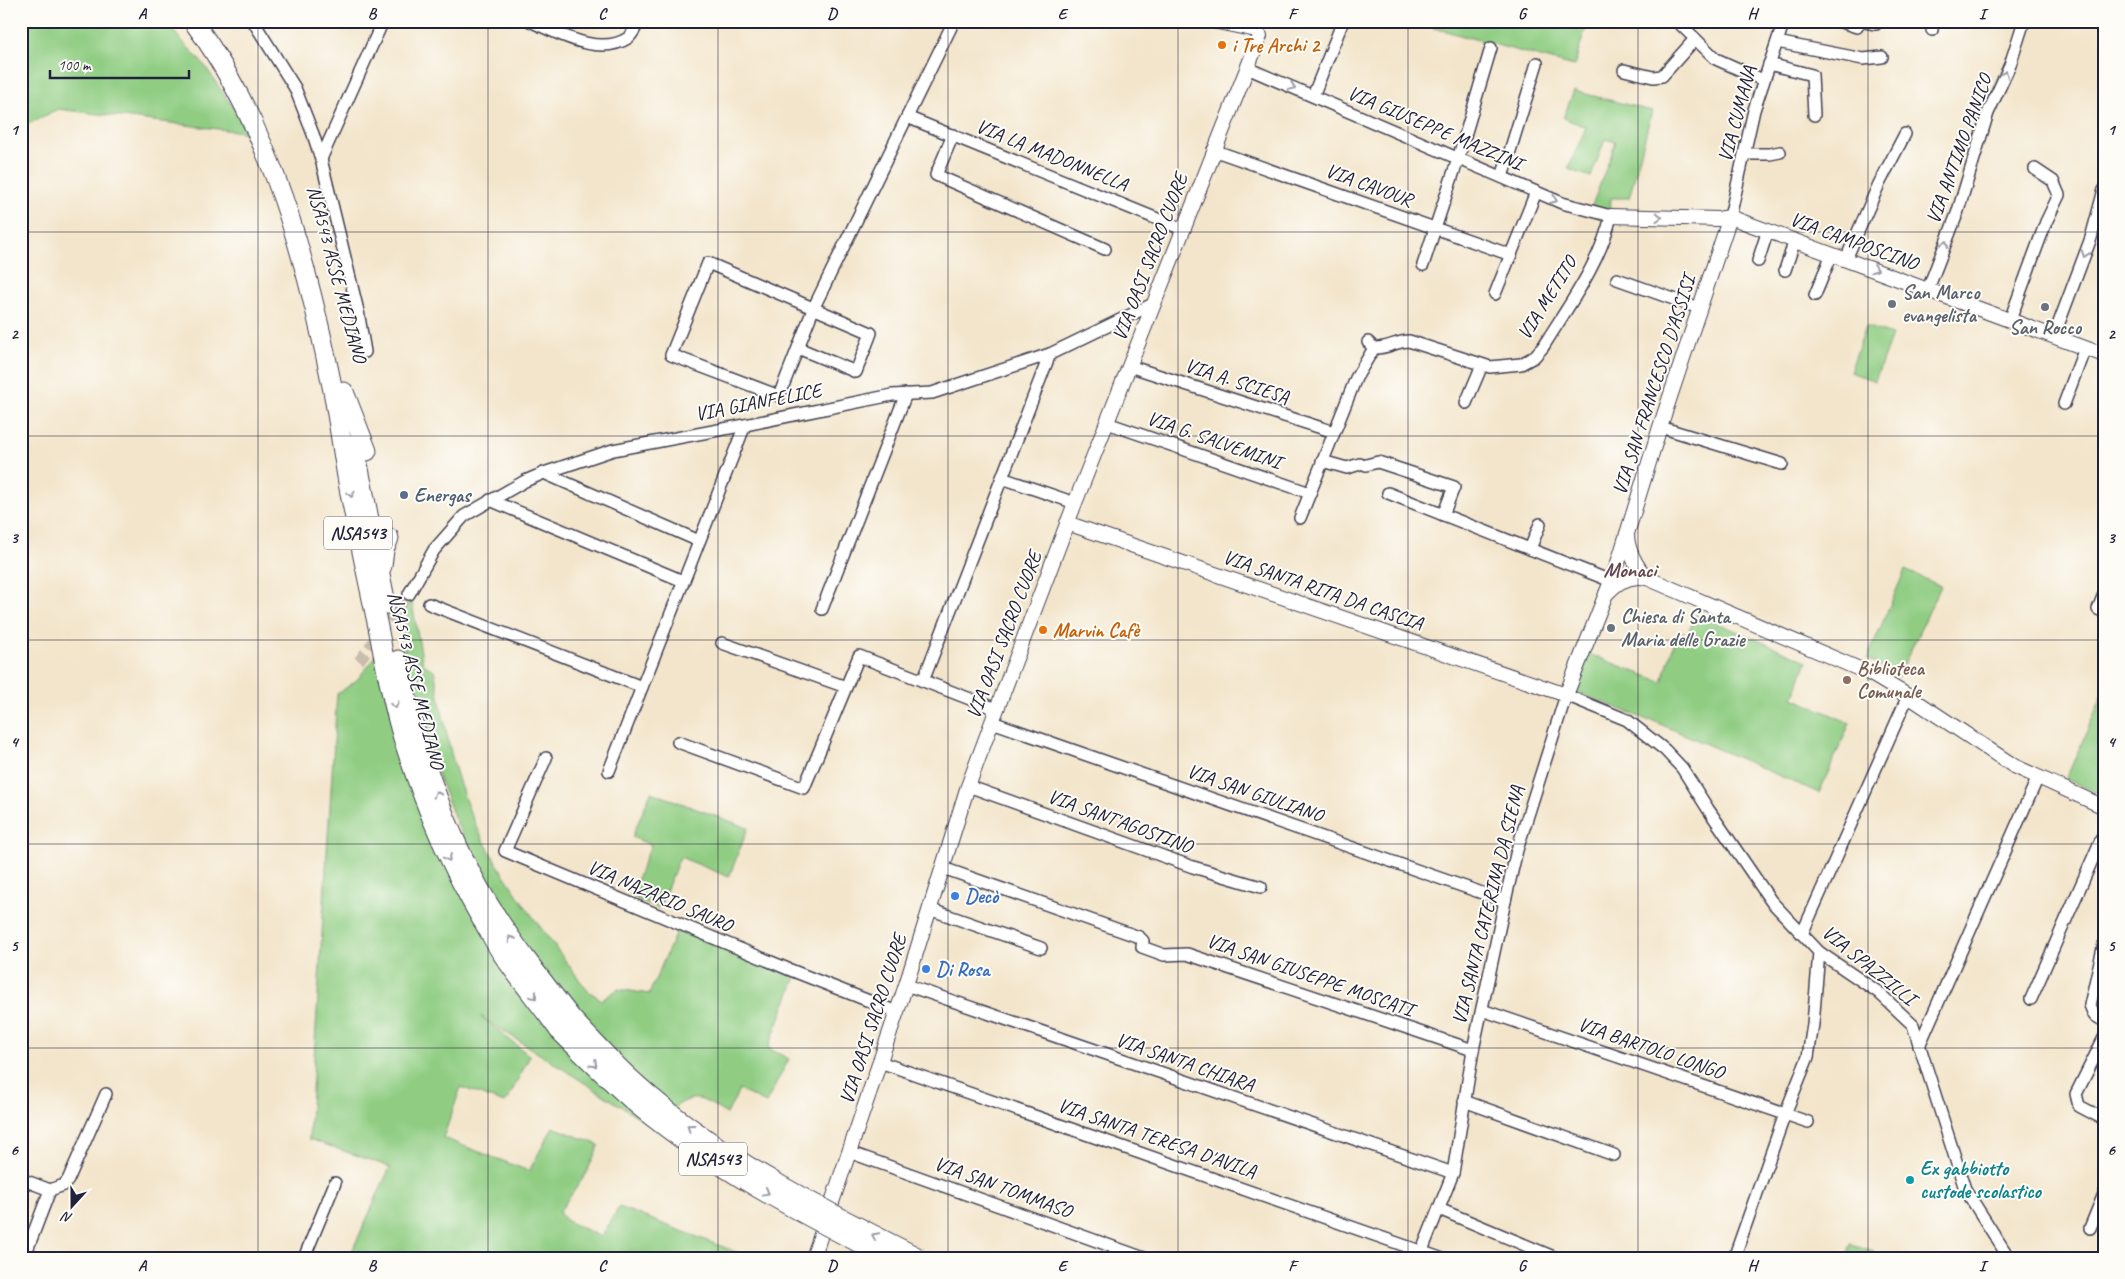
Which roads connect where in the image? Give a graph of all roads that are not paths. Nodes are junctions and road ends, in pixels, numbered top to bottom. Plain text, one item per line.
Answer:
1 (193, 21) edge
2 (206, 21) edge
3 (253, 21) edge
4 (383, 21) edge
5 (530, 21) edge
6 (639, 21) edge
7 (954, 21) edge
8 (1213, 21) edge
9 (1343, 21) edge
10 (1677, 21) edge
11 (1784, 21) edge
12 (1838, 21) edge
13 (2024, 21) edge
14 (1876, 24) dead end
15 (1261, 29) edge
16 (1695, 39) junction
17 (1777, 42) junction
18 (1491, 48) dead end
19 (1882, 57) dead end
20 (1536, 63) dead end
21 (1769, 64) junction
22 (1247, 68) junction
23 (1624, 70) dead end
24 (1763, 80) junction
25 (1313, 96) junction
26 (1814, 115) dead end
27 (907, 117) junction
28 (1905, 134) dead end
29 (953, 135) junction
30 (1213, 150) junction
31 (1780, 152) dead end
32 (1745, 154) junction
33 (321, 159) junction
34 (1458, 159) junction
35 (2035, 169) dead end
36 (1502, 177) junction
37 (2104, 190) edge
38 (1536, 192) junction
39 (1610, 216) junction
40 (1730, 217) junction
41 (1436, 228) junction
42 (1182, 229) junction
43 (1768, 230) junction
44 (1795, 240) junction
45 (1105, 249) dead end
46 (1832, 254) junction
47 (1511, 255) junction
48 (1846, 258) junction
49 (1758, 261) dead end
50 (1423, 265) dead end
51 (1785, 270) dead end
52 (1617, 279) dead end
53 (1928, 289) junction
54 (1495, 294) dead end
55 (1814, 295) dead end
56 (1153, 304) junction
57 (814, 307) junction
58 (1699, 308) junction
59 (2010, 320) junction
60 (2054, 336) junction
61 (798, 348) junction
62 (2086, 348) junction
63 (365, 352) dead end
64 (1050, 354) junction
65 (2104, 355) edge
66 (1482, 364) junction
67 (1129, 366) junction
68 (344, 392) junction
69 (906, 394) junction
70 (1466, 403) dead end
71 (2064, 404) dead end
72 (1107, 423) junction
73 (745, 425) junction
74 (1660, 426) junction
75 (1334, 432) junction
76 (367, 451) dead end
77 (1322, 461) junction
78 (1782, 464) dead end
79 (544, 473) junction
80 (1002, 478) junction
81 (1310, 493) junction
82 (1388, 494) dead end
83 (490, 500) junction
84 (1075, 503) junction
85 (1443, 515) junction
86 (1300, 518) dead end
87 (1067, 523) junction
88 (1540, 524) dead end
89 (1627, 533) junction
90 (388, 538) dead end
91 (699, 541) junction
92 (1530, 548) junction
93 (1616, 566) junction
94 (1641, 575) junction
95 (381, 577) junction
96 (683, 581) junction
97 (1611, 581) junction
98 (408, 594) tunnel mouth
99 (1606, 594) junction
100 (2104, 594) edge
101 (429, 604) dead end
102 (822, 609) dead end
103 (2104, 612) edge
104 (722, 643) dead end
105 (923, 681) junction
106 (642, 687) junction
107 (846, 687) junction
108 (1566, 695) junction
109 (1908, 696) junction
110 (994, 715) junction
111 (678, 742) dead end
112 (546, 758) dead end
113 (609, 771) dead end
114 (2038, 777) junction
115 (968, 786) junction
116 (2104, 807) edge
117 (2104, 833) edge
118 (942, 868) junction
119 (1261, 887) dead end
120 (1505, 901) junction
121 (929, 910) junction
122 (1802, 934) junction
123 (2104, 944) edge
124 (1040, 948) dead end
125 (1819, 952) junction
126 (906, 985) junction
127 (2031, 999) dead end
128 (1482, 1010) junction
129 (897, 1012) junction
130 (2104, 1021) edge
131 (565, 1025) junction
132 (2104, 1038) edge
133 (1919, 1046) junction
134 (1473, 1050) junction
135 (880, 1062) junction
136 (106, 1094) dead end
137 (1464, 1101) junction
138 (1785, 1114) junction
139 (2104, 1119) edge
140 (1808, 1122) dead end
141 (849, 1152) junction
142 (1614, 1155) dead end
143 (1453, 1173) junction
144 (21, 1179) edge
145 (335, 1183) dead end
146 (50, 1190) junction
147 (2104, 1194) edge
148 (1439, 1209) junction
149 (2090, 1228) dead end
150 (1421, 1254) edge
151 (24, 1258) edge
152 (304, 1258) edge
153 (813, 1258) edge
154 (889, 1258) edge
155 (918, 1258) edge
156 (1144, 1258) edge
157 (1440, 1258) edge
158 (1556, 1258) edge
159 (1734, 1258) edge
160 (2009, 1258) edge

1 -> 131 highway, NSA543 ASSE MEDIANO / NSA543
2 - 68 highway, NSA543 ASSE MEDIANO / NSA543
3 - 33 street
4 - 33 street
5 - 6 street
7 - 27 street
8 - 15 street
9 - 25 street
10 - 16 street
11 - 17 street, VIA CUMANA
12 - 14 street
53 -> 13 street, VIA ANTIMO PANICO
15 - 22 street, VIA OASI SACRO CUORE
16 - 23 street
16 - 24 street
17 - 19 street
17 - 21 street, VIA CUMANA
18 - 34 street
20 - 36 street
21 - 24 street, VIA CUMANA
21 - 26 street
22 -> 25 street, VIA GIUSEPPE MAZZINI
22 - 30 street, VIA OASI SACRO CUORE
24 - 32 street, VIA CUMANA
25 - 34 street, VIA GIUSEPPE MAZZINI
27 - 29 street, VIA LA MADONNELLA
27 - 57 street
28 - 48 street
29 - 42 street, VIA LA MADONNELLA
29 - 45 street
30 - 41 street, VIA CAVOUR
30 - 42 street, VIA OASI SACRO CUORE
31 - 32 street
32 - 40 street, VIA CUMANA
33 - 63 street
34 - 36 street, VIA GIUSEPPE MAZZINI
34 - 41 street
35 - 59 street
36 - 38 street, VIA GIUSEPPE MAZZINI
37 -> 60 street
38 -> 39 street, VIA GIUSEPPE MAZZINI
38 - 47 street
39 -> 40 street
39 - 66 street, VIA METITO
40 - 43 street, VIA CAMPOSCINO
40 - 58 street, VIA SAN FRANCESCO D'ASSISI
41 - 47 street, VIA CAVOUR
41 - 50 street
42 - 56 street, VIA OASI SACRO CUORE
43 - 44 street, VIA CAMPOSCINO
43 - 49 street
44 - 46 street, VIA CAMPOSCINO
44 - 51 street
46 - 48 street, VIA CAMPOSCINO
46 - 55 street
47 - 54 street
48 -> 53 street, VIA CAMPOSCINO
52 - 58 street
53 - 59 street, VIA CAMPOSCINO
56 - 64 street, VIA GIANFELICE
56 - 67 street, VIA OASI SACRO CUORE
57 - 61 street
57 - 61 street
57 - 61 street
58 - 74 street, VIA SAN FRANCESCO D'ASSISI
59 - 60 street, VIA CAMPOSCINO
60 - 62 street, VIA CAMPOSCINO
62 - 65 street, VIA CAMPOSCINO
62 - 71 street
64 - 69 street, VIA GIANFELICE
64 - 80 street
66 - 70 street
66 - 75 street, VIA METITO
67 - 72 street, VIA OASI SACRO CUORE
67 - 75 street, VIA A. SCIESA
68 - 76 highway
68 - 95 highway, NSA543 ASSE MEDIANO / NSA543
69 - 73 street, VIA GIANFELICE
69 - 102 street
72 - 81 street, VIA G. SALVEMINI
72 - 84 street, VIA OASI SACRO CUORE
73 - 79 street, VIA GIANFELICE
73 - 91 street
74 - 78 street
74 - 89 street, VIA SAN FRANCESCO D'ASSISI
75 - 77 street, VIA METITO
77 - 81 street, VIA METITO
77 - 85 street
79 - 83 street, VIA GIANFELICE
79 - 91 street
80 - 84 street
80 - 105 street
81 - 86 street, VIA METITO
82 - 85 street
83 - 96 street
83 - 98 street, VIA GIANFELICE
84 - 87 street, VIA OASI SACRO CUORE
85 - 92 street
87 - 108 street, VIA SANTA RITA DA CASCIA
87 - 110 street, VIA OASI SACRO CUORE
88 - 92 street
89 - 93 street, VIA SAN FRANCESCO D'ASSISI
89 - 94 street
90 - 95 highway
91 - 96 street
92 - 97 street
93 - 94 street
93 - 97 street, VIA SANTA CATERINA DA SIENA
94 - 99 street
94 - 109 street
131 -> 95 highway, NSA543 ASSE MEDIANO / NSA543
96 - 106 street
97 - 99 street, VIA SANTA CATERINA DA SIENA
99 - 108 street, VIA SANTA CATERINA DA SIENA
100 - 103 street
101 - 106 street
104 - 107 street
105 - 107 street, VIA SAN GIULIANO
105 - 110 street, VIA SAN GIULIANO
106 - 113 street
107 - 111 street
108 - 120 street, VIA SANTA CATERINA DA SIENA
108 - 122 street, VIA SPAZZILLI
109 - 114 street
109 - 122 street
110 - 115 street, VIA OASI SACRO CUORE
110 - 120 street, VIA SAN GIULIANO
112 - 129 street, VIA NAZARIO SAURO
114 - 116 street
114 - 133 street
115 - 118 street, VIA OASI SACRO CUORE
115 - 119 street, VIA SANT'AGOSTINO
117 - 127 street
118 - 121 street, VIA OASI SACRO CUORE
118 - 134 street, VIA SAN GIUSEPPE MOSCATI
120 - 128 street, VIA SANTA CATERINA DA SIENA
121 - 124 street
121 - 126 street, VIA OASI SACRO CUORE
122 - 125 street, VIA SPAZZILLI
123 - 130 street
125 - 133 street, VIA SPAZZILLI
125 - 138 street
126 - 129 street, VIA OASI SACRO CUORE
126 - 143 street, VIA SANTA CHIARA
128 - 134 street, VIA SANTA CATERINA DA SIENA
128 - 138 street, VIA BARTOLO LONGO
129 - 135 street, VIA OASI SACRO CUORE
131 -> 154 highway, NSA543 ASSE MEDIANO / NSA543, bridge
155 -> 131 highway, bridge
132 - 139 street
133 - 160 street, VIA SPAZZILLI
134 - 137 street, VIA SANTA CATERINA DA SIENA
135 - 141 street, VIA OASI SACRO CUORE
135 - 150 street, VIA SANTA TERESA D'AVILA
136 - 146 street
137 - 142 street
137 - 143 street, VIA SANTA CATERINA DA SIENA
138 - 140 street, VIA BARTOLO LONGO
138 - 159 street
141 - 153 street, VIA OASI SACRO CUORE
141 - 156 street, VIA SAN TOMMASO
143 - 148 street, VIA SANTA CATERINA DA SIENA
144 - 146 street
145 - 152 street
146 - 151 street
147 - 149 street
148 - 150 street, VIA SANTA CATERINA DA SIENA
148 - 158 street
150 - 157 street, VIA SANTA TERESA D'AVILA

